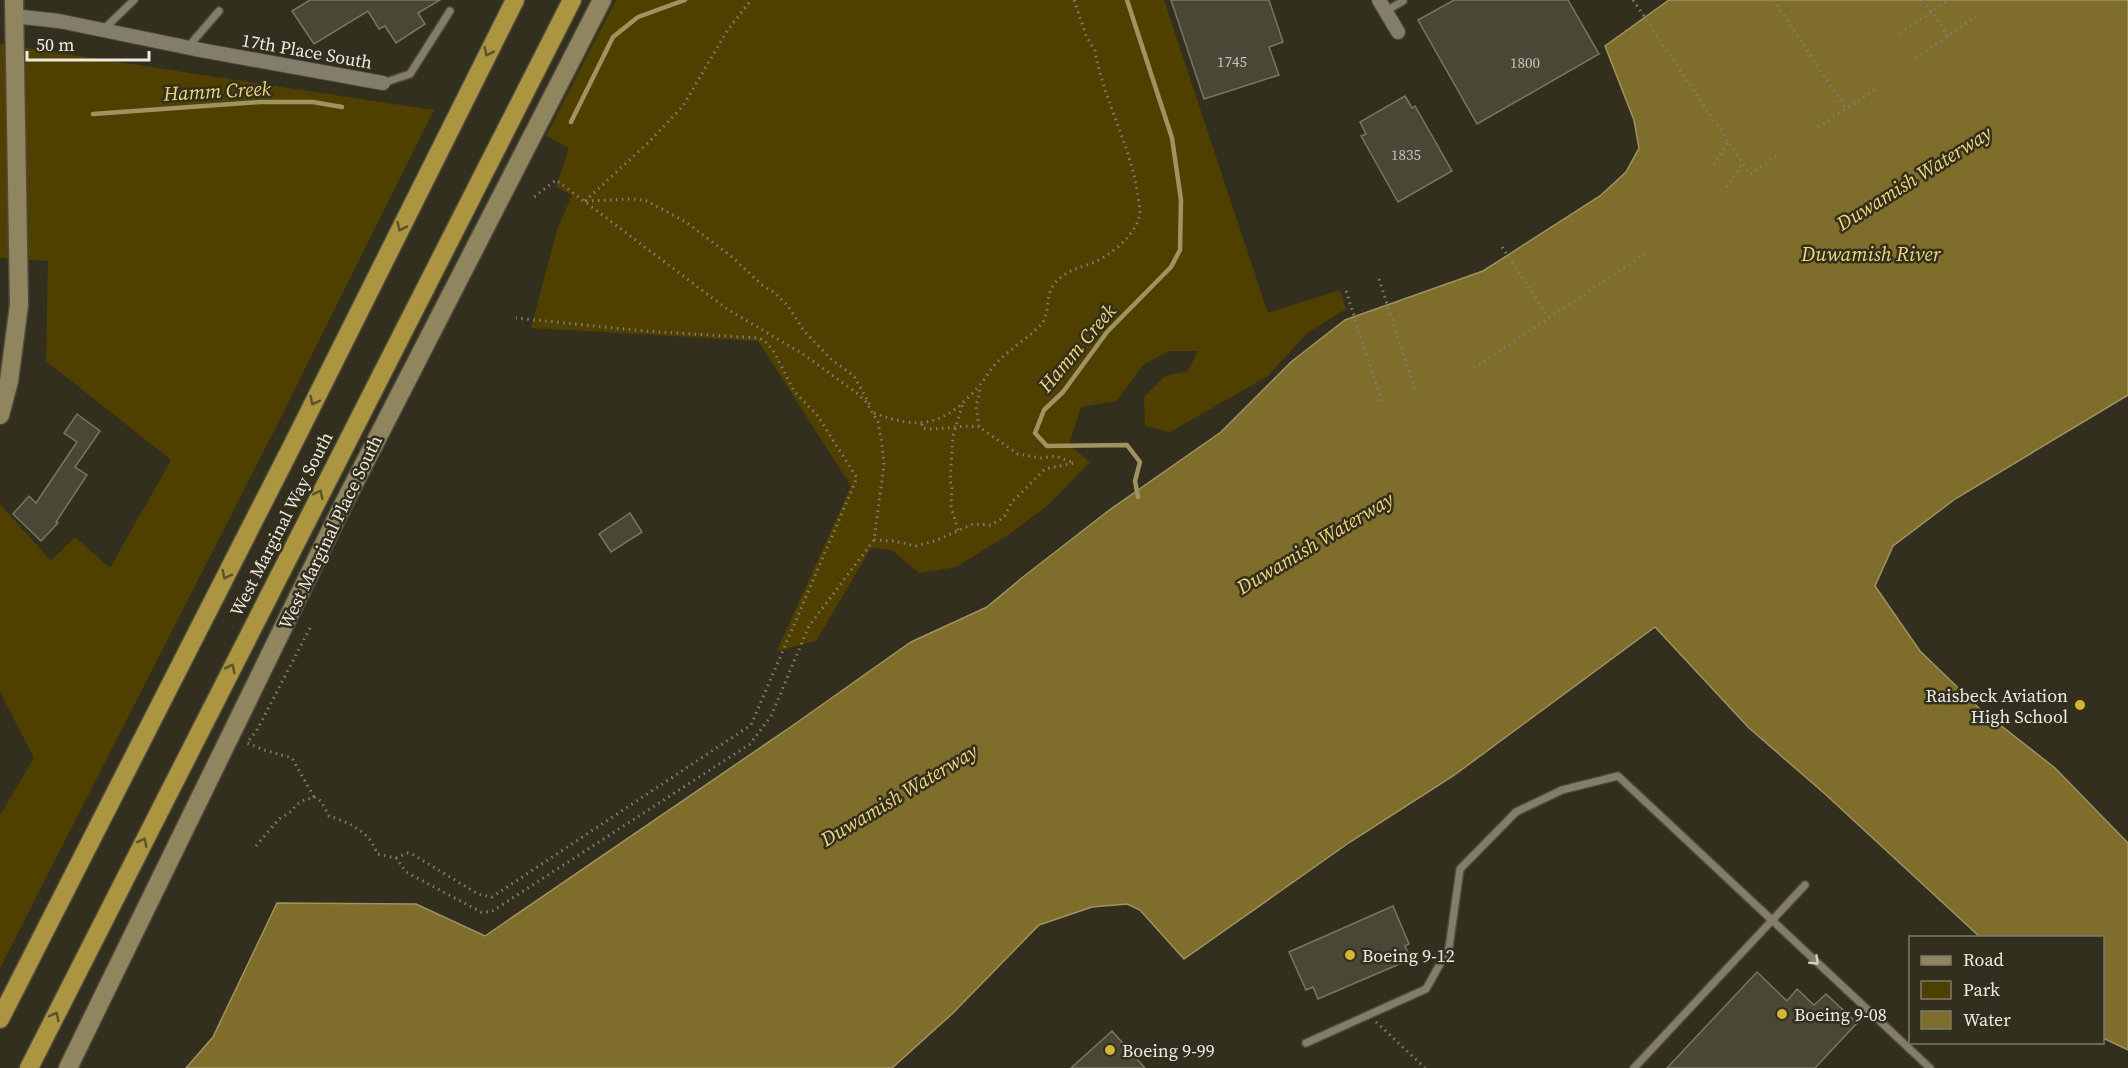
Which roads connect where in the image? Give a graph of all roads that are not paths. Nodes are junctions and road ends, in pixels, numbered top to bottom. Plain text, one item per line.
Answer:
1 (135, 0) edge
2 (515, 0) edge
3 (572, 0) edge
4 (602, 0) edge
5 (1403, 1) edge
6 (1382, 6) edge
7 (11, 10) edge
8 (219, 11) dead end
9 (450, 11) dead end
10 (103, 30) junction
11 (1398, 32) dead end
12 (188, 47) junction
13 (383, 83) joint
14 (0, 415) edge
15 (1805, 885) dead end
16 (1772, 921) junction
17 (0, 1019) edge
18 (1306, 1043) dead end
19 (29, 1068) edge
20 (68, 1068) edge
21 (1634, 1068) edge
22 (1930, 1068) edge

1 - 10 lane
2 -> 17 highway, West Marginal Way South
19 -> 3 highway, West Marginal Way South
4 - 20 street, West Marginal Place South
5 - 6 lane
6 - 11 street
7 - 10 street, 17th Place South
7 - 14 street
8 - 12 lane
9 - 13 lane
10 - 12 street, 17th Place South
12 - 13 street, 17th Place South
15 - 16 lane
16 - 18 lane
16 - 21 lane
16 -> 22 lane

